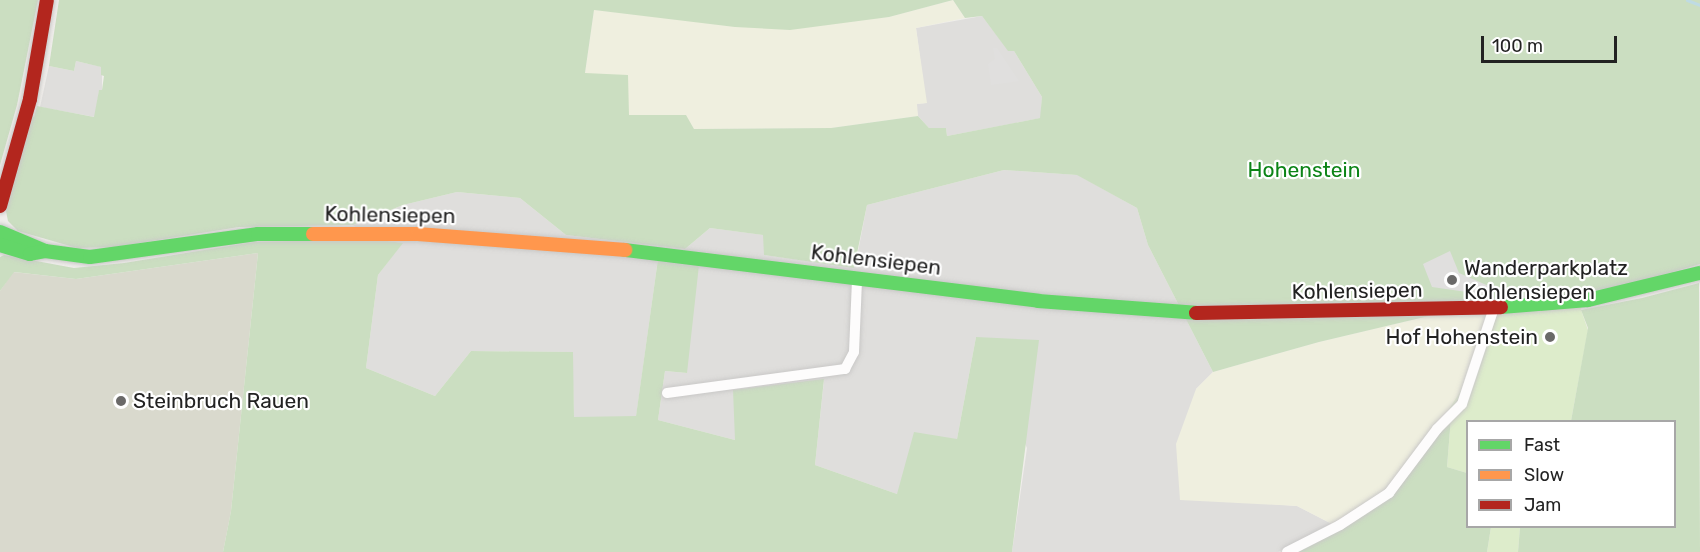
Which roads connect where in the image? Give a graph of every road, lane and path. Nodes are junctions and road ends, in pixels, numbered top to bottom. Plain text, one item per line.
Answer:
1 (46, 0) edge
2 (0, 206) edge
3 (0, 232) edge
4 (0, 245) edge
5 (45, 251) junction
6 (1700, 273) edge
7 (857, 279) junction
8 (1494, 308) junction
9 (667, 393) dead end
10 (1287, 552) edge

1 - 2 street
3 - 5 street, Kohlensiepen
4 - 5 street, Kohlensiepen
5 - 7 street, Kohlensiepen
6 - 8 street, Kohlensiepen
7 - 8 street, Kohlensiepen
7 - 9 street
8 - 10 street

